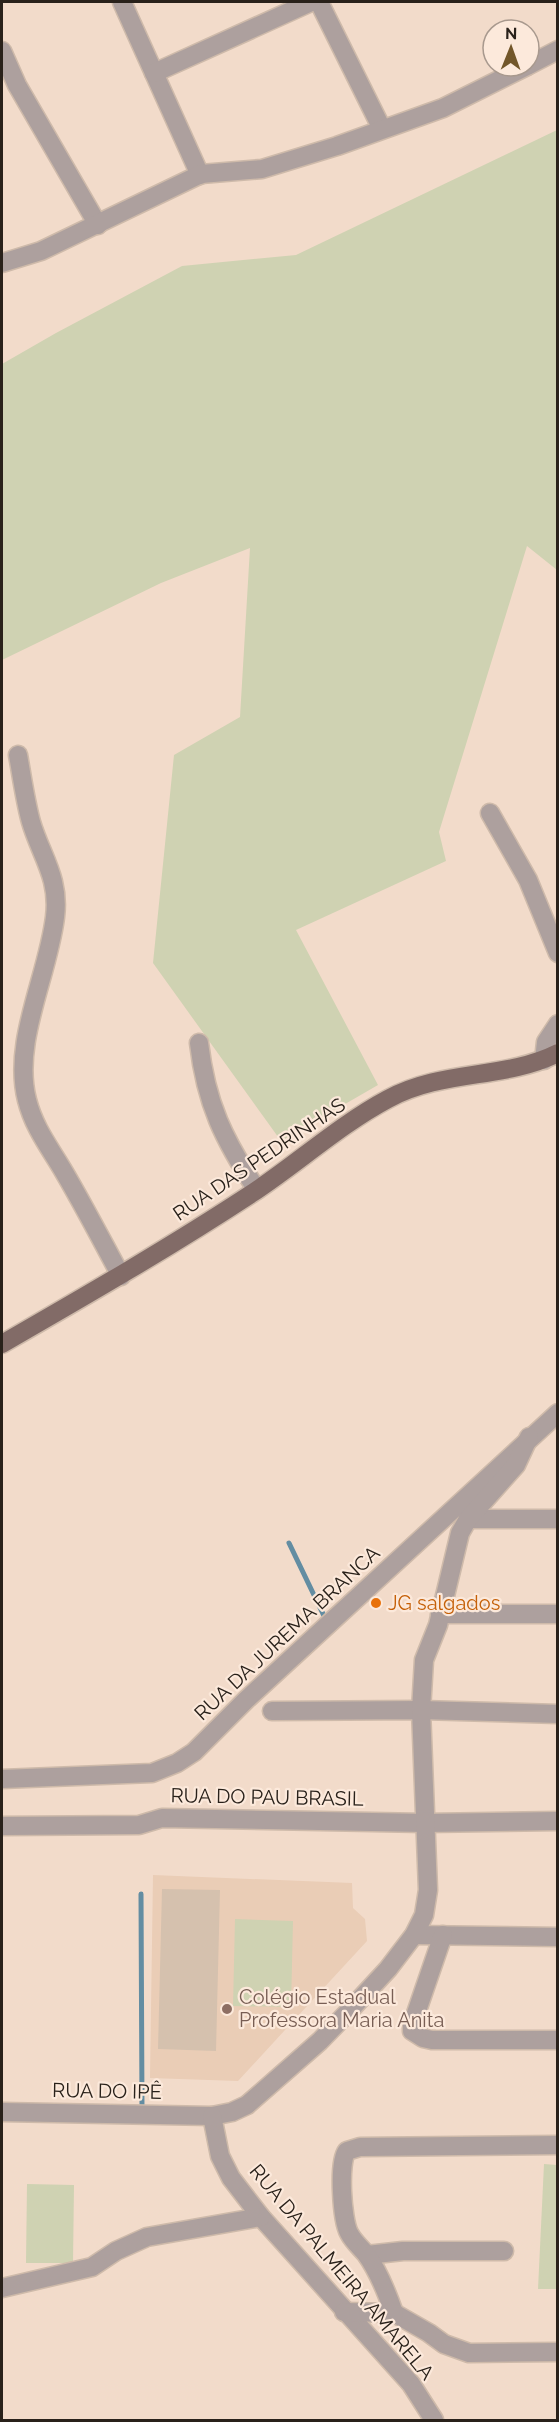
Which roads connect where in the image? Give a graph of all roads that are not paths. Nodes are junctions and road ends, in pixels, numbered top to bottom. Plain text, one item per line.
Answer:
1 (122, 2) edge
2 (311, 2) edge
3 (319, 2) edge
4 (558, 50) edge
5 (2, 51) edge
6 (541, 59) edge
7 (154, 73) junction
8 (504, 78) edge
9 (382, 129) junction
10 (200, 175) junction
11 (98, 225) junction
12 (2, 263) edge
13 (18, 755) dead end
14 (490, 813) dead end
15 (558, 952) edge
16 (558, 1024) edge
17 (199, 1043) dead end
18 (550, 1057) edge
19 (257, 1190) junction
20 (121, 1276) junction
21 (2, 1344) edge
22 (555, 1416) edge
23 (529, 1437) junction
24 (468, 1519) junction
25 (558, 1519) edge
26 (440, 1614) junction
27 (558, 1614) edge
28 (421, 1710) junction
29 (272, 1711) dead end
30 (558, 1714) edge
31 (2, 1779) edge
32 (558, 1821) edge
33 (425, 1823) junction
34 (2, 1826) edge
35 (414, 1935) junction
36 (443, 1935) junction
37 (558, 1936) edge
38 (558, 2040) edge
39 (2, 2112) edge
40 (212, 2116) junction
41 (558, 2145) edge
42 (261, 2217) junction
43 (504, 2251) dead end
44 (367, 2255) junction
45 (2, 2289) edge
46 (344, 2312) junction
47 (394, 2313) junction
48 (558, 2352) edge
49 (434, 2421) edge

1 - 7 street
2 - 7 street
3 - 9 street
4 - 6 street
5 - 11 street
7 - 10 street
8 - 9 street
9 - 10 street
10 - 11 street
11 - 12 street
13 - 20 street
14 - 15 street
16 - 18 street
17 - 19 street
18 - 19 main road, RUA DAS PEDRINHAS
19 - 20 main road, RUA DAS PEDRINHAS
20 - 21 main road, RUA DAS PEDRINHAS
22 - 23 street, RUA DA JUREMA BRANCA
23 - 24 street, RUA DO IPÊ
23 - 31 street, RUA DA JUREMA BRANCA
24 - 25 street
24 - 26 street, RUA DO IPÊ
26 - 27 street
26 - 28 street, RUA DO IPÊ
28 - 29 street
28 - 30 street
28 - 33 street, RUA DO IPÊ
32 - 33 street, RUA DO PAU BRASIL
33 - 34 street, RUA DO PAU BRASIL
33 - 35 street, RUA DO IPÊ
35 - 36 street
35 - 40 street, RUA DO IPÊ
36 - 37 street
36 - 38 street
39 - 40 street, RUA DO IPÊ
40 - 42 street, RUA DA PALMEIRA AMARELA
41 - 44 street
42 - 45 street
42 - 46 street, RUA DA PALMEIRA AMARELA
43 - 44 street
44 - 47 street
46 - 47 street
46 - 49 street, RUA DA PALMEIRA AMARELA
47 - 48 street

